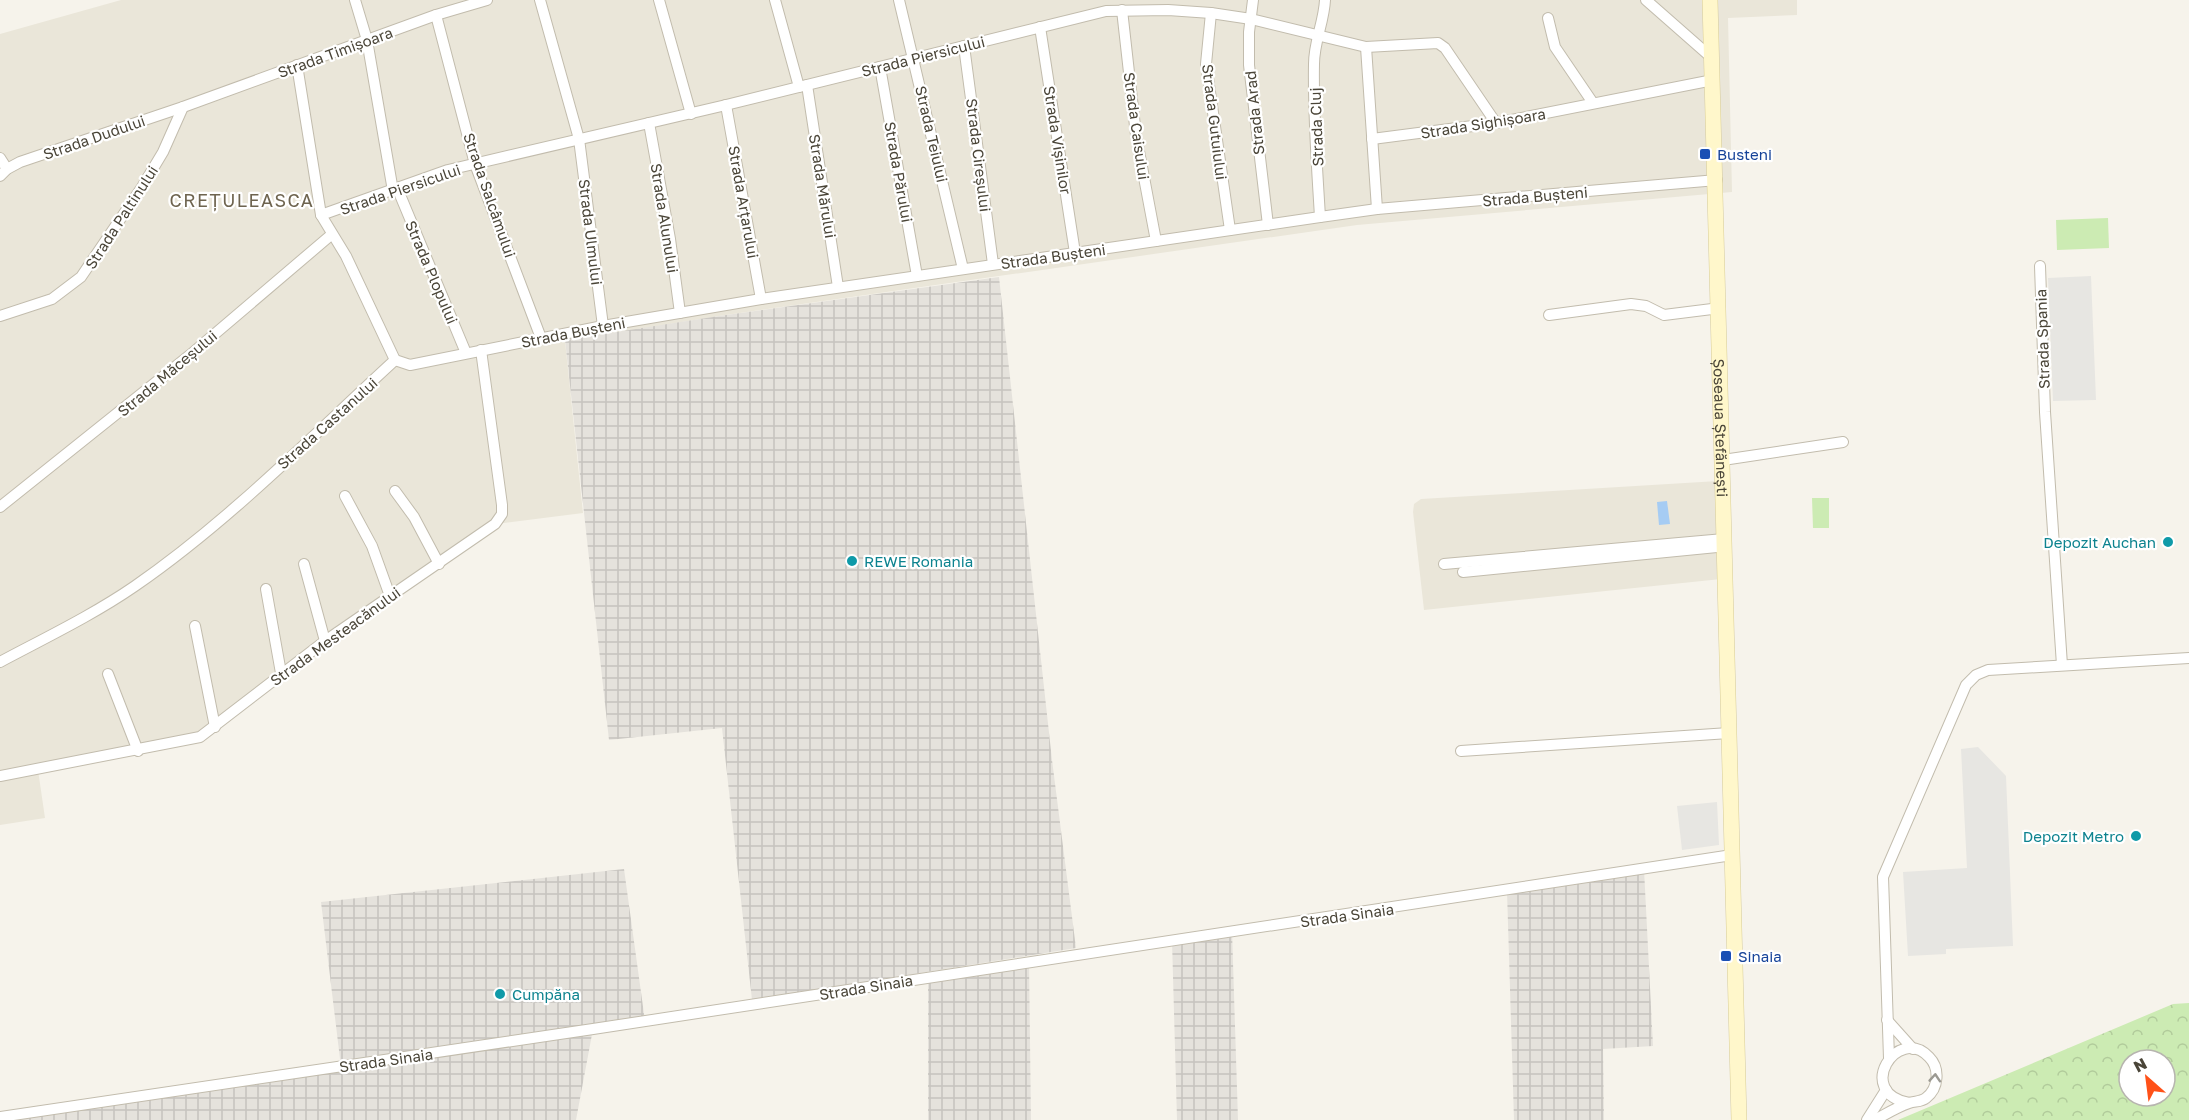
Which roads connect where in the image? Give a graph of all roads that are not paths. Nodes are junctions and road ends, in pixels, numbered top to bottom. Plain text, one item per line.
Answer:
1 (355, 0) edge
2 (488, 0) edge
3 (540, 0) edge
4 (659, 0) edge
5 (775, 0) edge
6 (899, 0) edge
7 (1253, 0) edge
8 (1325, 0) edge
9 (1646, 0) edge
10 (1710, 0) edge
11 (1122, 10) junction
12 (1211, 13) junction
13 (436, 15) junction
14 (1548, 18) dead end
15 (1251, 19) junction
16 (1040, 27) junction
17 (1316, 36) junction
18 (367, 40) junction
19 (964, 46) junction
20 (1366, 46) junction
21 (1712, 58) junction
22 (915, 59) junction
23 (297, 65) junction
24 (880, 67) junction
25 (1713, 80) junction
26 (803, 86) junction
27 (1593, 103) junction
28 (726, 105) junction
29 (183, 107) junction
30 (691, 114) junction
31 (649, 123) junction
32 (1496, 123) junction
33 (579, 139) junction
34 (1372, 139) junction
35 (0, 158) edge
36 (475, 164) junction
37 (3, 172) edge
38 (1717, 180) junction
39 (395, 191) junction
40 (1377, 209) junction
41 (321, 215) junction
42 (1320, 217) junction
43 (1268, 225) junction
44 (1230, 230) junction
45 (331, 236) junction
46 (1156, 241) junction
47 (1075, 253) junction
48 (993, 264) junction
49 (2040, 266) dead end
50 (963, 269) junction
51 (917, 276) junction
52 (838, 288) junction
53 (761, 299) junction
54 (1720, 308) junction
55 (680, 313) junction
56 (1549, 315) dead end
57 (0, 316) edge
58 (603, 326) junction
59 (541, 338) junction
60 (481, 350) junction
61 (466, 353) junction
62 (395, 360) junction
63 (1843, 442) dead end
64 (1724, 460) junction
65 (395, 491) dead end
66 (345, 496) dead end
67 (0, 507) edge
68 (1724, 542) junction
69 (304, 564) dead end
70 (439, 564) junction
71 (1444, 564) dead end
72 (1463, 572) dead end
73 (266, 590) dead end
74 (390, 596) junction
75 (195, 626) dead end
76 (325, 641) junction
77 (2189, 658) edge
78 (0, 662) edge
79 (2062, 665) junction
80 (281, 673) junction
81 (108, 674) dead end
82 (215, 727) junction
83 (1729, 733) junction
84 (138, 751) junction
85 (1461, 751) dead end
86 (0, 776) edge
87 (1732, 855) junction
88 (1887, 1020) junction
89 (1913, 1049) junction
90 (1889, 1058) junction
91 (1886, 1090) junction
92 (1909, 1103) junction
93 (0, 1117) edge
94 (1739, 1120) edge
95 (1867, 1120) edge
96 (1875, 1120) edge

1 - 18 street, Strada Plopului
2 - 13 street, Strada Timișoara
3 - 33 street, Strada Ulmului
4 - 30 street
5 - 26 street, Strada Mărului
6 - 22 street, Strada Teiului
7 - 15 street, Strada Arad
8 - 17 street, Strada Cluj
9 - 21 street
10 - 21 main road, Șoseaua Ștefănești
11 - 12 street, Strada Piersicului
11 - 16 street, Strada Piersicului
11 - 46 street, Strada Caisului
12 - 15 street, Strada Piersicului
12 - 44 street, Strada Gutuiului
13 - 18 street, Strada Timișoara
13 - 36 street, Strada Salcâmului
14 - 27 street
15 - 17 street, Strada Piersicului
15 - 43 street, Strada Arad
16 - 19 street, Strada Piersicului
16 - 47 street, Strada Vișinilor
17 - 20 street, Strada Piersicului
17 - 42 street, Strada Cluj
18 - 23 street, Strada Timișoara
18 - 39 street, Strada Plopului
19 - 22 street, Strada Piersicului
19 - 48 street, Strada Cireșului
20 - 32 street, Strada Piersicului
20 - 34 street
21 - 25 main road, Șoseaua Ștefănești
22 - 24 street, Strada Piersicului
22 - 50 street, Strada Teiului
23 - 29 street, Strada Timișoara
23 - 41 street
24 - 26 street, Strada Piersicului
24 - 51 street, Strada Părului
25 - 27 street, Strada Sighișoara
25 - 38 main road, Șoseaua Ștefănești
26 - 28 street, Strada Piersicului
26 - 52 street, Strada Mărului
27 - 32 street, Strada Sighișoara
28 - 30 street, Strada Piersicului
28 - 53 street, Strada Arțarului
29 - 37 street, Strada Dudului
29 - 57 street, Strada Paltinului
30 - 31 street, Strada Piersicului
31 - 33 street, Strada Piersicului
31 - 55 street, Strada Alunului
32 - 34 street, Strada Sighișoara
33 - 36 street, Strada Piersicului
33 - 58 street, Strada Ulmului
34 - 40 street
35 - 37 street, Strada Dudului
36 - 39 street, Strada Piersicului
36 - 59 street, Strada Salcâmului
38 - 40 street, Strada Bușteni
38 - 54 main road, Șoseaua Ștefănești
39 - 41 street, Strada Piersicului
39 - 61 street, Strada Plopului
40 - 42 street, Strada Bușteni
41 - 45 street
42 - 43 street, Strada Bușteni
43 - 44 street, Strada Bușteni
44 - 46 street, Strada Bușteni
45 - 62 street
45 - 67 street, Strada Măceșului
46 - 47 street, Strada Bușteni
47 - 48 street, Strada Bușteni
48 - 50 street, Strada Bușteni
49 - 79 street, Strada Spania
50 - 51 street, Strada Bușteni
51 - 52 street, Strada Bușteni
52 - 53 street, Strada Bușteni
53 - 55 street, Strada Bușteni
54 - 56 street
54 - 64 main road, Șoseaua Ștefănești
55 - 58 street, Strada Bușteni
58 - 59 street, Strada Bușteni
59 - 60 street, Strada Bușteni
60 - 61 street, Strada Bușteni
60 - 70 street, Strada Mesteacănului
61 - 62 street, Strada Bușteni
62 - 78 street, Strada Castanului
63 - 64 street
64 - 68 main road, Șoseaua Ștefănești
65 - 70 street
66 - 74 street
68 - 71 street
68 - 72 street
68 - 83 main road, Șoseaua Ștefănești
69 - 76 street
70 - 74 street, Strada Mesteacănului
73 - 80 street
74 - 76 street, Strada Mesteacănului
75 - 82 street
76 - 80 street, Strada Mesteacănului
77 - 79 street
79 - 88 street
80 - 82 street, Strada Mesteacănului
81 - 84 street
82 - 84 street, Strada Mesteacănului
83 - 85 street
83 - 87 main road, Șoseaua Ștefănești
84 - 86 street, Strada Mesteacănului
87 - 93 street, Strada Sinaia
87 - 94 main road, Șoseaua Ștefănești
88 - 89 street
88 - 90 street
89 - 90 street
92 -> 89 street
90 - 91 street
91 - 92 street
91 - 95 street
92 - 96 street

